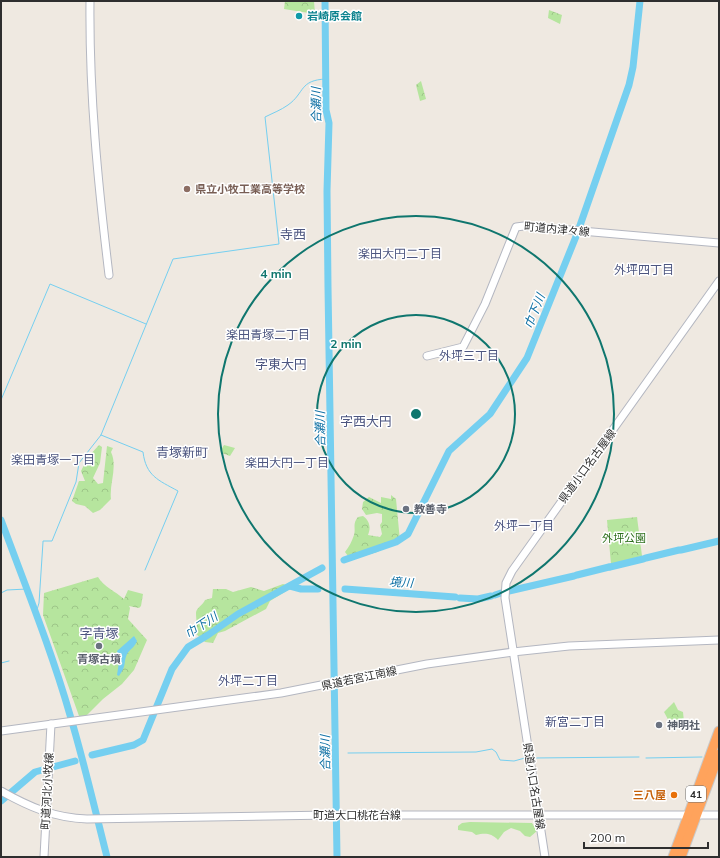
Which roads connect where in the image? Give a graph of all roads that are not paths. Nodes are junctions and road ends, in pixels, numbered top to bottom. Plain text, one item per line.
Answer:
1 (90, 1) edge
2 (719, 243) edge
3 (109, 275) dead end
4 (719, 281) edge
5 (427, 356) dead end
6 (719, 640) edge
7 (513, 652) junction
8 (51, 724) junction
9 (1, 731) edge
10 (719, 731) edge
11 (719, 754) edge
12 (2, 791) edge
13 (46, 812) junction
14 (539, 815) junction
15 (692, 815) junction
16 (719, 815) edge
17 (44, 857) edge
18 (545, 857) edge
19 (673, 857) edge
20 (681, 857) edge

1 - 3 street
2 - 5 street, 町道内津々線
4 - 7 street, 県道小口名古屋線
6 - 7 street, 県道若宮江南線
7 - 8 street, 県道若宮江南線
7 - 14 street, 県道小口名古屋線
8 - 9 street, 県道若宮江南線
8 - 13 street, 町道河北小牧線
10 - 15 highway, 41
11 - 15 highway, 41
12 - 13 street, 町道大口桃花台線
13 - 14 street, 町道大口桃花台線
13 - 17 street, 町道河北小牧線
14 - 15 street, 町道大口桃花台線
14 - 18 street, 県道小口名古屋線
15 - 16 street, 町道大口桃花台線
15 - 19 highway, 41
15 - 20 highway, 41

